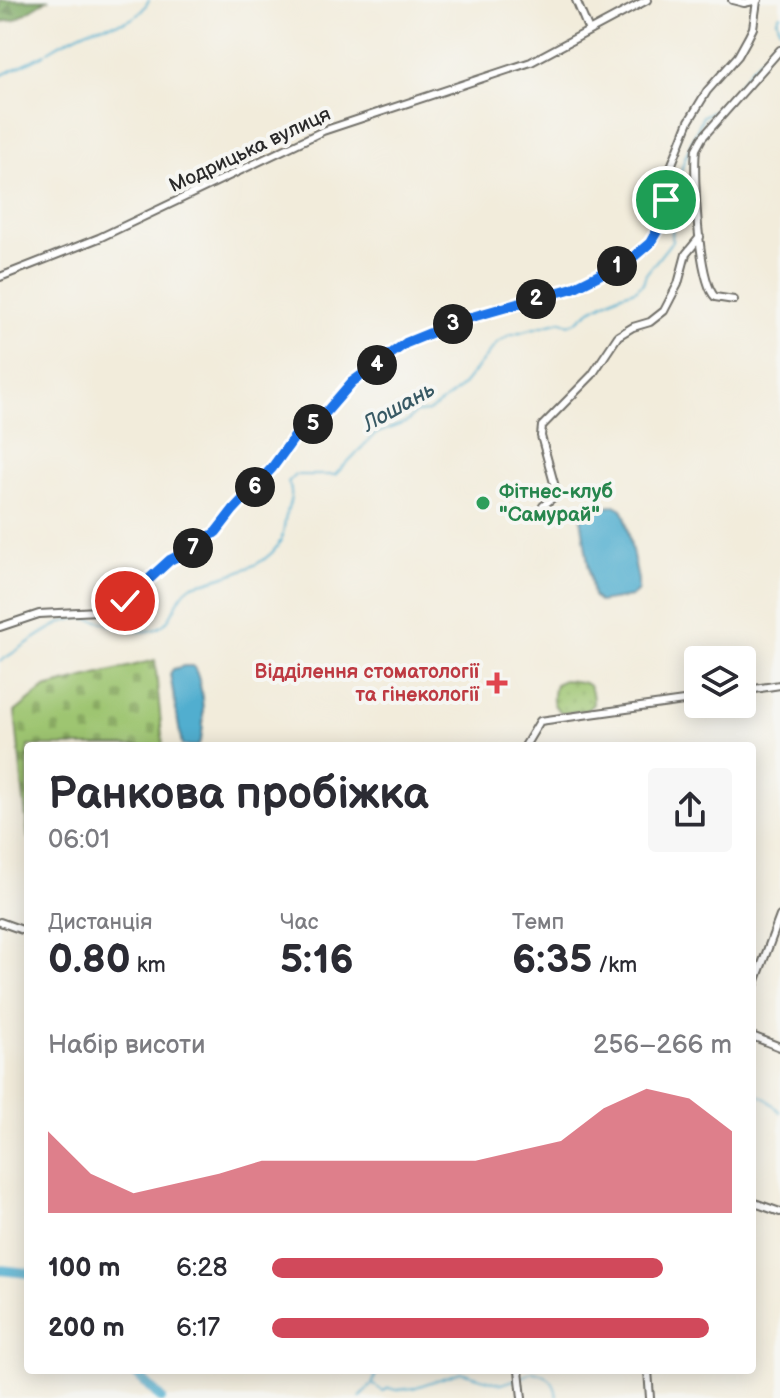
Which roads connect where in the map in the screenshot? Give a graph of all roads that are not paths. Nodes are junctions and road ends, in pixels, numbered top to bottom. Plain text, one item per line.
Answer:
1 (576, 0) edge
2 (647, 0) edge
3 (732, 0) edge
4 (757, 0) edge
5 (744, 3) junction
6 (755, 17) junction
7 (589, 31) junction
8 (780, 50) edge
9 (700, 237) junction
10 (0, 277) edge
11 (734, 300) dead end
12 (543, 506) dead end
13 (0, 627) edge
14 (780, 685) edge
15 (756, 689) edge
16 (684, 701) edge
17 (527, 742) edge
18 (780, 916) edge
19 (0, 922) edge
20 (24, 931) edge
21 (756, 980) edge
22 (756, 1038) edge
23 (780, 1047) edge
24 (756, 1203) edge
25 (780, 1212) edge
26 (519, 1374) edge
27 (648, 1374) edge
28 (522, 1398) edge
29 (650, 1398) edge

1 - 7 street
2 - 7 street, Модрицька вулиця
3 - 5 street
4 - 5 street
4 - 6 street
5 - 6 street
6 - 13 street
7 - 10 street, Модрицька вулиця
8 - 9 street
9 - 11 street
9 - 12 street
14 - 15 street
16 - 17 street
18 - 21 street
19 - 20 street
22 - 23 street
24 - 25 street
26 - 28 street
27 - 29 street

